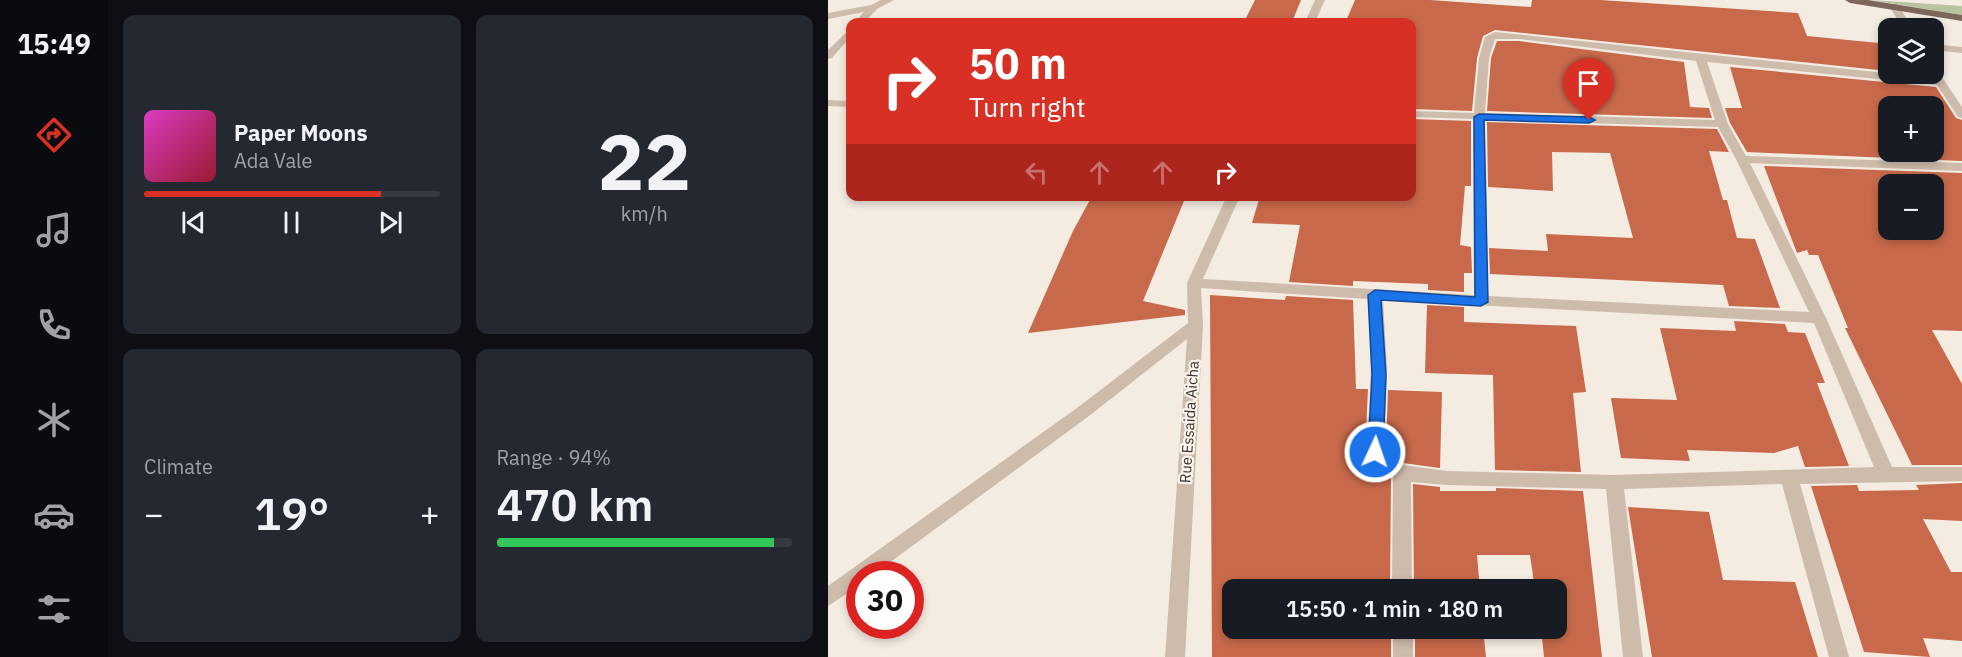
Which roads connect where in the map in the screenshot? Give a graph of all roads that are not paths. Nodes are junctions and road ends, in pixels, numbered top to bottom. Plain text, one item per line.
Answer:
1 (889, 0) edge
2 (1320, 0) edge
3 (1850, 0) edge
4 (1894, 6) junction
5 (874, 7) junction
6 (828, 16) edge
7 (864, 18) edge
8 (1312, 18) edge
9 (1902, 18) edge
10 (1962, 18) edge
11 (846, 36) edge
12 (1944, 48) edge
13 (1962, 50) edge
14 (828, 56) edge
15 (1700, 58) junction
16 (1878, 72) edge
17 (1941, 84) edge
18 (828, 102) edge
19 (846, 104) edge
20 (1416, 114) edge
21 (1962, 115) edge
22 (1479, 117) junction
23 (1722, 124) junction
24 (1742, 159) junction
25 (1962, 167) edge
26 (1232, 201) edge
27 (1194, 283) junction
28 (1375, 295) junction
29 (1481, 302) junction
30 (1819, 318) junction
31 (1196, 325) junction
32 (1402, 472) junction
33 (1886, 474) junction
34 (1962, 474) edge
35 (1789, 477) junction
36 (1614, 482) junction
37 (1402, 579) edge
38 (828, 597) edge
39 (1403, 639) edge
40 (1175, 657) edge
41 (1403, 657) edge
42 (1634, 657) edge
43 (1839, 657) edge

1 - 5 street
2 - 8 street
3 - 4 main road
4 - 9 street
4 - 10 main road
5 - 6 street
5 - 7 street
11 - 14 street
12 - 13 street
15 - 16 street
15 - 22 street
15 - 23 street
17 - 21 street
18 - 19 street
20 - 22 street
22 - 23 street
22 - 29 street
23 - 24 street
24 - 25 street
24 - 30 street
26 - 27 street, Rue Essaida Aicha
27 - 28 street
27 - 31 street, Rue Essaida Aicha
28 - 29 street
28 - 32 street
29 - 30 street
30 - 33 street
31 - 38 street
31 - 40 street, Rue Essaida Aicha
32 - 36 street
32 - 37 street
33 - 34 street
33 - 35 street
35 - 36 street
35 - 43 street
36 - 42 street
39 - 41 street

